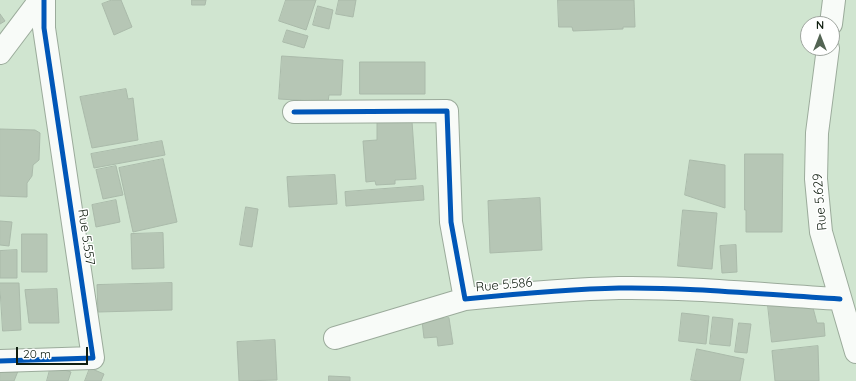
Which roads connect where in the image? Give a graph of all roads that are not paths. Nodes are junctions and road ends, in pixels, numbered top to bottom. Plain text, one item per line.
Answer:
1 (40, 0) edge
2 (44, 0) edge
3 (834, 0) edge
4 (832, 16) edge
5 (0, 54) edge
6 (827, 56) edge
7 (294, 112) dead end
8 (464, 299) junction
9 (840, 299) junction
10 (335, 338) dead end
11 (856, 352) edge
12 (0, 361) edge

1 - 5 street
2 - 12 street, Rue 5.557
3 - 4 street
6 - 9 street, Rue 5.629
7 - 8 street, Rue 5.586
8 - 9 street, Rue 5.586
8 - 10 street
9 - 11 street, Rue 5.629

